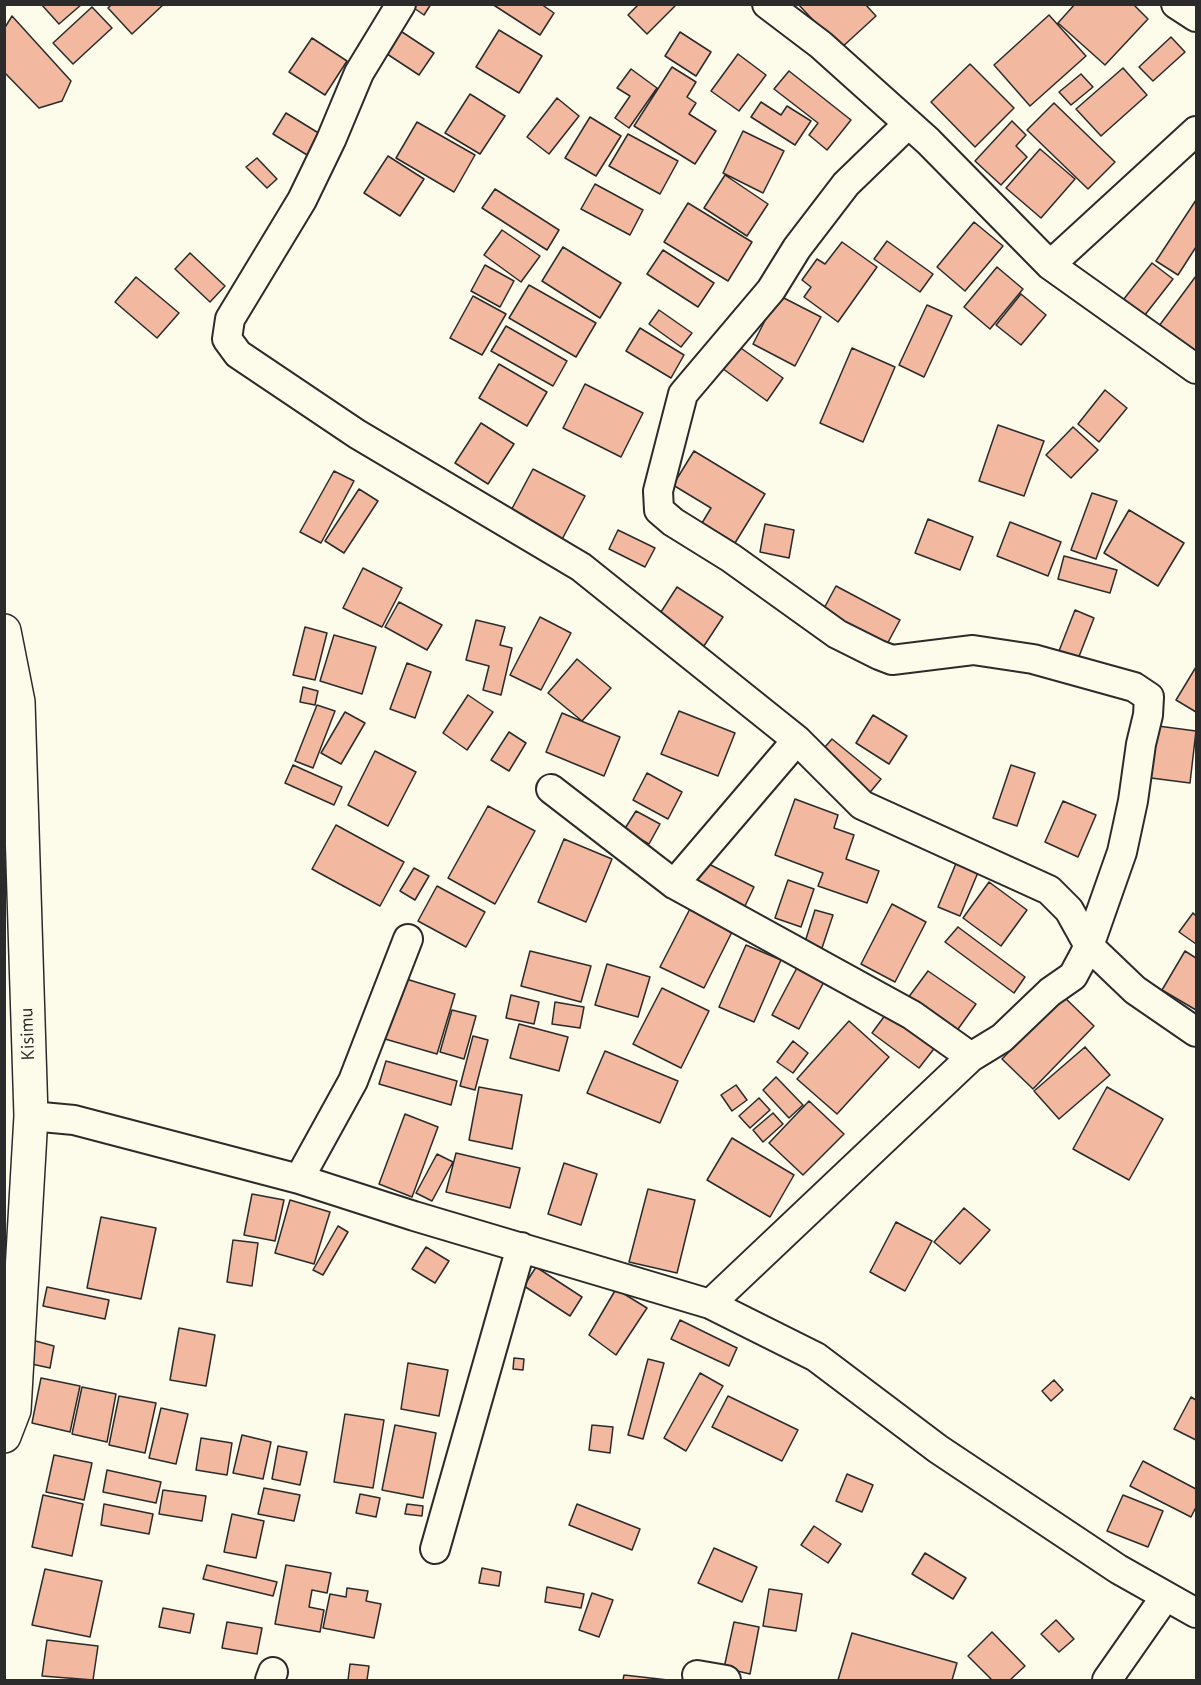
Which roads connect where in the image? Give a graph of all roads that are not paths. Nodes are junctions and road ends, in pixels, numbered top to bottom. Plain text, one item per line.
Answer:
1 (401, 4) edge
2 (767, 4) edge
3 (1176, 4) edge
4 (1197, 17) edge
5 (908, 124) junction
6 (1197, 131) edge
7 (1050, 265) junction
8 (1197, 369) edge
9 (4, 631) edge
10 (797, 740) junction
11 (551, 789) dead end
12 (674, 884) junction
13 (408, 939) dead end
14 (1089, 946) junction
15 (1197, 1032) edge
16 (971, 1057) junction
17 (31, 1116) junction
18 (300, 1179) junction
19 (521, 1247) junction
20 (710, 1304) junction
21 (8, 1417) edge
22 (435, 1549) dead end
23 (1165, 1597) junction
24 (1197, 1613) edge
25 (697, 1675) dead end
26 (726, 1680) edge
27 (1107, 1680) edge

1 - 10 street
2 - 5 street
3 - 4 street
5 - 7 street
5 - 14 street
6 - 7 street
7 - 8 street
9 - 17 street, Kisimu
10 - 12 street
10 - 14 street
11 - 12 street
12 - 16 street
13 - 18 street
14 - 15 street
14 - 16 street
16 - 20 street
17 - 18 street
17 - 21 street, Kisimu
18 - 19 street
19 - 20 street
19 - 22 street
20 - 23 street
23 - 24 street
23 - 27 street
25 - 26 street

